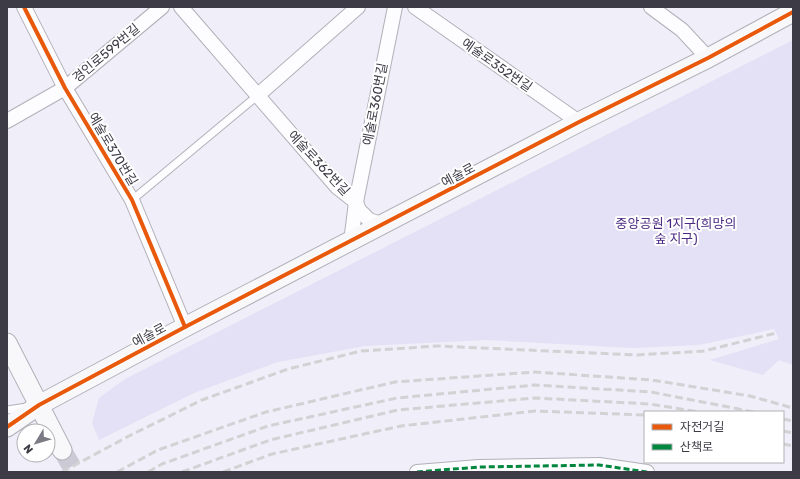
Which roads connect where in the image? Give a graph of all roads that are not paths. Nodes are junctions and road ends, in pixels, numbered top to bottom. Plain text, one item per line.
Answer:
1 (24, 7) edge
2 (162, 7) edge
3 (180, 7) edge
4 (358, 7) edge
5 (395, 7) edge
6 (415, 7) edge
7 (652, 7) edge
8 (793, 12) edge
9 (708, 58) junction
10 (65, 88) junction
11 (258, 96) junction
12 (7, 120) edge
13 (579, 122) junction
14 (132, 200) junction
15 (356, 202) junction
16 (384, 225) junction
17 (351, 242) junction
18 (185, 327) junction
19 (7, 344) edge
20 (39, 405) junction
21 (7, 410) edge
22 (7, 428) edge
23 (62, 450) tunnel mouth
24 (417, 472) edge
25 (648, 472) edge

1 - 10 street, 예술로370번길
2 - 10 street, 경인로599번길
3 - 11 street, 예술로362번길
4 - 11 street
5 - 15 street, 예술로360번길
6 - 13 street, 예술로352번길
7 - 9 street
8 - 9 street, 예술로
9 - 13 street, 예술로
10 - 12 street, 경인로599번길
10 - 14 street, 예술로370번길
11 - 14 lane
11 - 15 street, 예술로362번길
13 - 16 street, 예술로
14 - 18 street, 예술로370번길
15 - 16 street, 예술로362번길
15 - 17 street, 예술로360번길
16 - 17 street, 예술로
17 - 18 street, 예술로
18 - 20 street, 예술로
19 - 20 street
20 - 21 lane
20 - 22 street, 예술로
20 - 23 street
24 - 25 street

